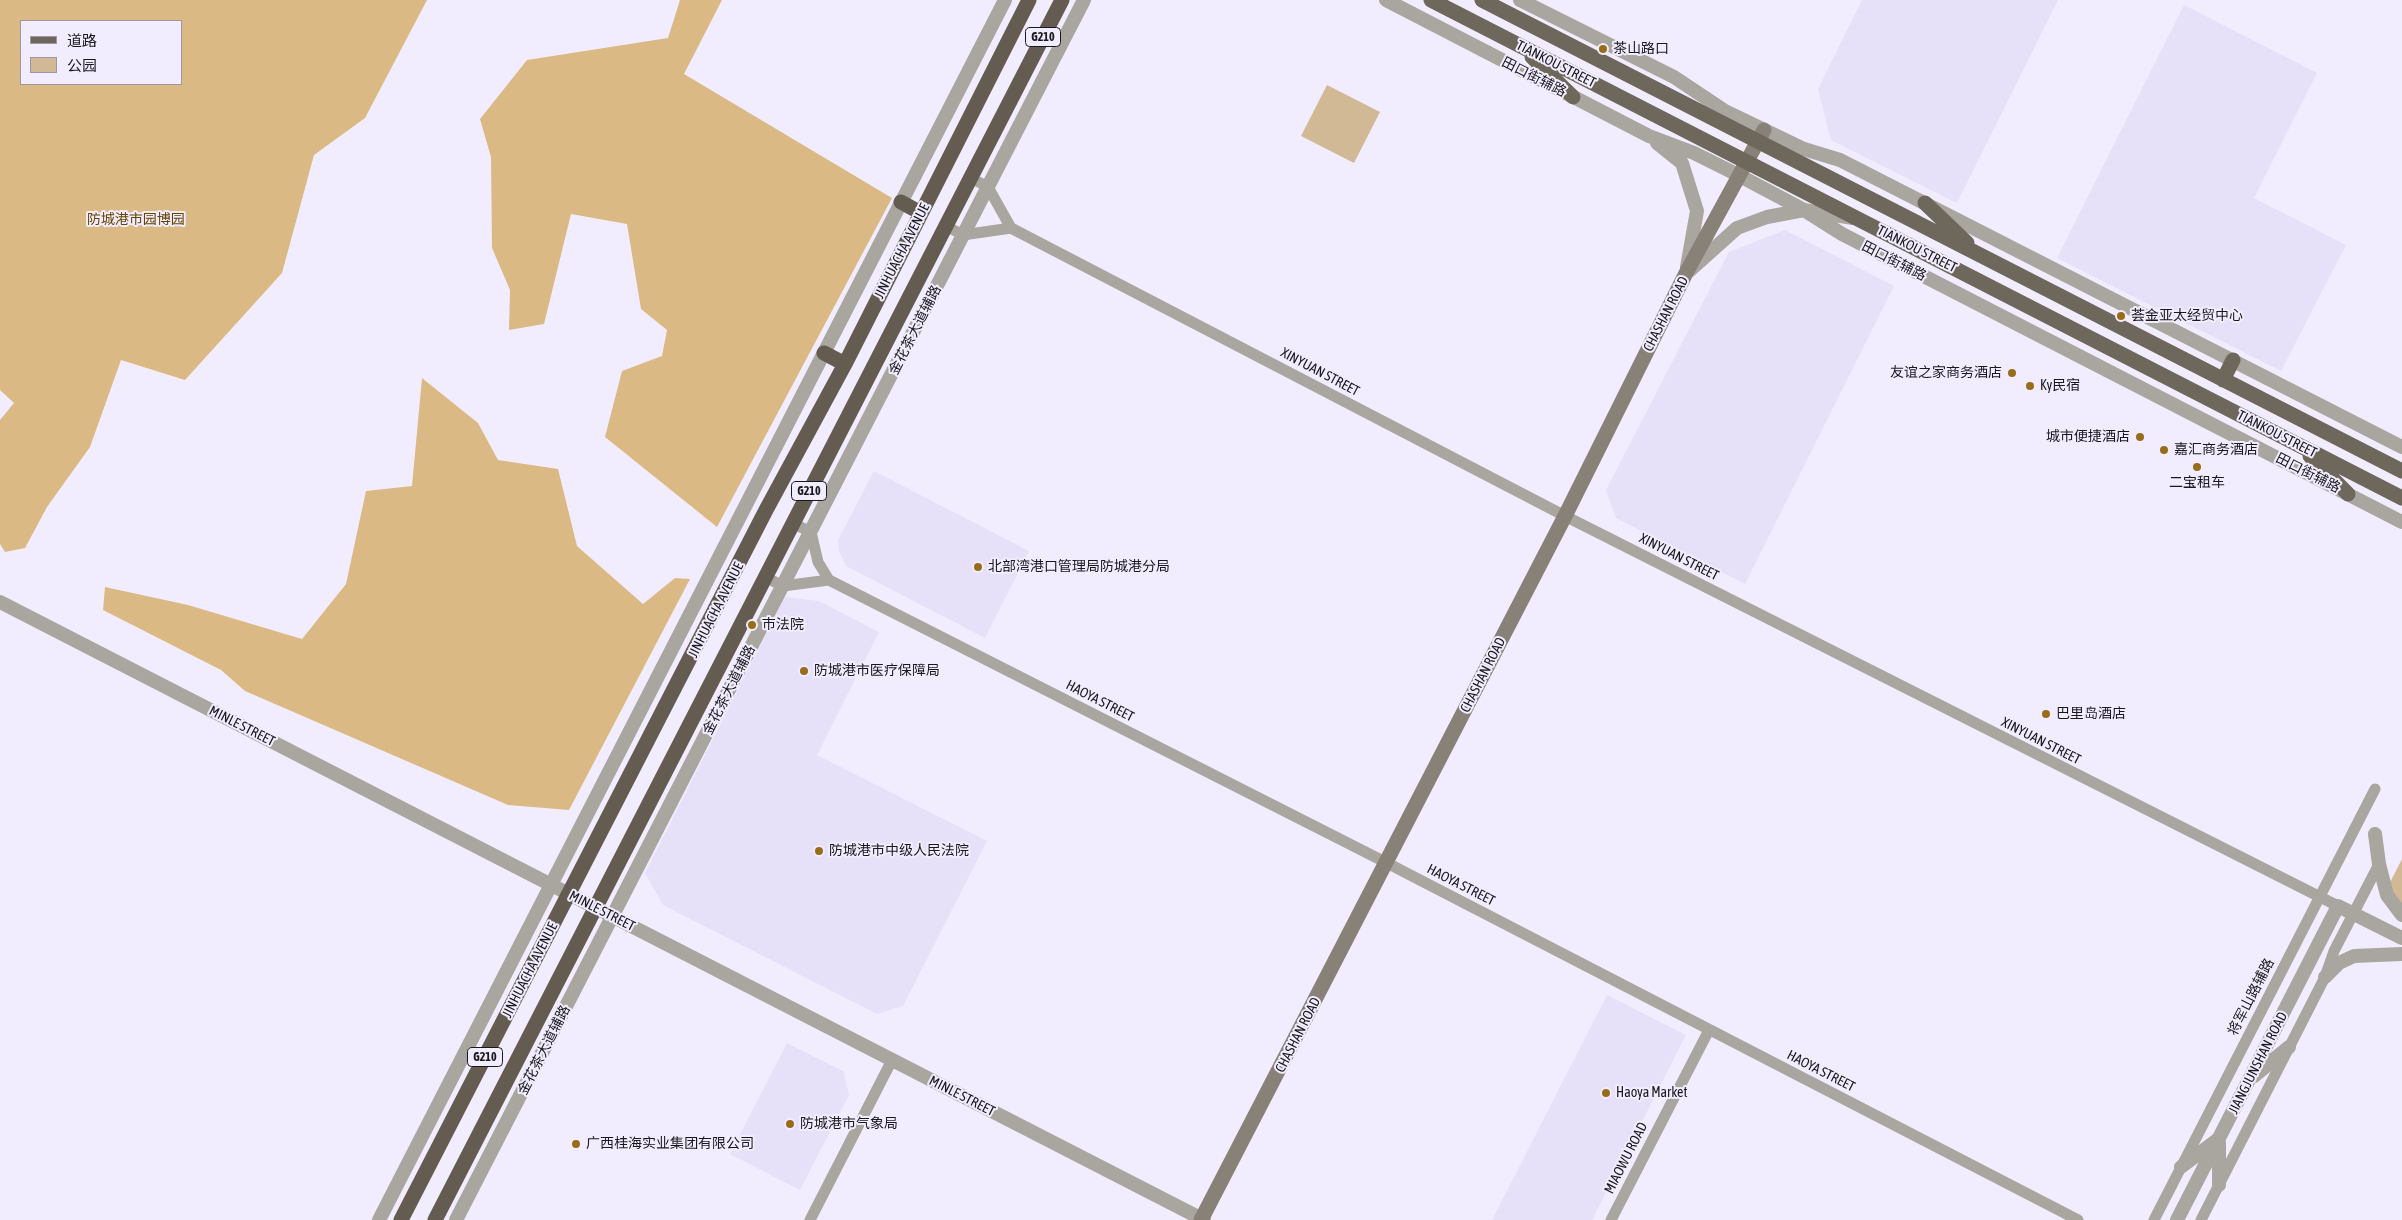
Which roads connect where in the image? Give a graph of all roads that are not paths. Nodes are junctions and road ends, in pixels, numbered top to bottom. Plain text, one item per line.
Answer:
1 (1005, 0) edge
2 (1029, 0) edge
3 (1062, 0) edge
4 (1084, 0) edge
5 (1386, 0) edge
6 (1431, 0) edge
7 (1482, 0) edge
8 (1520, 0) edge
9 (1520, 46) junction
10 (1573, 97) junction
11 (1649, 136) junction
12 (1762, 136) junction
13 (1748, 162) junction
14 (1740, 176) junction
15 (971, 178) junction
16 (988, 187) junction
17 (901, 202) junction
18 (1925, 203) junction
19 (1804, 210) junction
20 (921, 213) junction
21 (1858, 219) junction
22 (946, 226) junction
23 (1011, 228) junction
24 (964, 235) junction
25 (1979, 254) junction
26 (1686, 273) junction
27 (824, 353) junction
28 (2233, 360) junction
29 (845, 364) junction
30 (2223, 380) junction
31 (2301, 446) junction
32 (2402, 447) edge
33 (2402, 471) edge
34 (2348, 494) junction
35 (2402, 498) edge
36 (1565, 516) junction
37 (2402, 522) edge
38 (792, 523) junction
39 (811, 532) junction
40 (721, 553) junction
41 (740, 564) junction
42 (765, 577) junction
43 (829, 580) junction
44 (783, 586) junction
45 (0, 602) edge
46 (2375, 789) dead end
47 (2376, 834) dead end
48 (1387, 863) junction
49 (2379, 864) junction
50 (551, 885) junction
51 (569, 894) junction
52 (2320, 897) junction
53 (2338, 906) junction
54 (597, 908) junction
55 (2353, 914) junction
56 (2402, 915) edge
57 (613, 916) junction
58 (2402, 938) edge
59 (2402, 954) edge
60 (2325, 977) junction
61 (1709, 1030) junction
62 (2289, 1047) junction
63 (892, 1060) junction
64 (2249, 1080) junction
65 (2219, 1138) junction
66 (2182, 1167) junction
67 (2218, 1185) junction
68 (2154, 1218) edge
69 (379, 1220) edge
70 (401, 1220) edge
71 (435, 1220) edge
72 (456, 1220) edge
73 (810, 1220) edge
74 (1202, 1220) edge
75 (1611, 1220) edge
76 (2078, 1220) edge
77 (2177, 1220) edge
78 (2201, 1220) edge

1 - 17 street
2 - 20 highway, JINHUACHA AVENUE / G210
3 - 15 highway, JINHUACHA AVENUE / G210
4 - 16 street, 金花茶大道辅路
5 - 10 street, 田口街辅路
6 - 9 main road, TIANKOU STREET
7 - 12 main road, TIANKOU STREET
8 - 12 street
9 - 10 main road
9 - 13 main road, TIANKOU STREET
10 - 11 street, 田口街辅路
11 - 14 street, 田口街辅路
11 - 26 street
12 - 13 main road, CHASHAN ROAD
12 - 18 street
12 - 25 main road, TIANKOU STREET
13 - 14 main road, CHASHAN ROAD
13 - 21 main road, TIANKOU STREET
14 - 19 street, 田口街辅路
14 - 26 main road, CHASHAN ROAD
15 - 16 street
15 - 22 highway, JINHUACHA AVENUE / G210
16 - 23 street
16 - 24 street, 金花茶大道辅路
17 - 20 highway
17 - 27 street
18 - 25 main road
18 - 28 street
19 - 21 street
19 - 26 street
19 - 34 street, 田口街辅路
20 - 29 highway, JINHUACHA AVENUE / G210
21 - 31 main road, TIANKOU STREET
22 - 24 street
22 - 38 highway, JINHUACHA AVENUE / G210
23 - 24 street
23 - 36 street, XINYUAN STREET
24 - 39 street, 金花茶大道辅路
25 - 30 main road, TIANKOU STREET
26 - 36 main road, CHASHAN ROAD
27 - 29 highway
27 - 40 street
28 - 30 main road
28 - 32 street
29 - 41 highway, JINHUACHA AVENUE / G210
30 - 33 main road, TIANKOU STREET
31 - 34 main road
31 - 35 main road, TIANKOU STREET
34 - 37 street, 田口街辅路
36 - 48 main road, CHASHAN ROAD
36 - 52 street, XINYUAN STREET
38 - 39 street
38 - 42 highway, JINHUACHA AVENUE / G210
39 - 43 street
39 - 44 street, 金花茶大道辅路
40 - 41 street
40 - 50 street
41 - 51 highway, JINHUACHA AVENUE / G210
42 - 44 street
42 - 54 highway, JINHUACHA AVENUE / G210
43 - 44 street
43 - 48 street, HAOYA STREET
44 - 57 street, 金花茶大道辅路
45 - 50 street, MINLE STREET
46 - 52 street, 将军山路辅路
47 - 49 street
48 - 61 street, HAOYA STREET
48 - 74 main road, CHASHAN ROAD
49 - 55 street
49 - 56 street
50 - 51 street, MINLE STREET
50 - 69 street
51 - 54 street, MINLE STREET
51 - 70 highway, JINHUACHA AVENUE / G210
52 - 53 street, XINYUAN STREET
52 - 66 street, 将军山路辅路
53 - 55 street
53 - 64 street, JIANGJUNSHAN ROAD
54 - 57 street, MINLE STREET
54 - 71 highway, JINHUACHA AVENUE / G210
55 - 58 street
55 - 60 street
57 - 63 street, MINLE STREET
57 - 72 street, 金花茶大道辅路
59 - 60 street
60 - 62 street
61 - 75 street, MIAOWU ROAD
61 - 76 street, HAOYA STREET
62 - 64 street
62 - 67 street
63 - 73 street
63 - 74 street, MINLE STREET
64 - 65 street, JIANGJUNSHAN ROAD
65 - 66 street
65 - 67 street
65 - 77 street, JIANGJUNSHAN ROAD
66 - 68 street, 将军山路辅路
67 - 78 street

